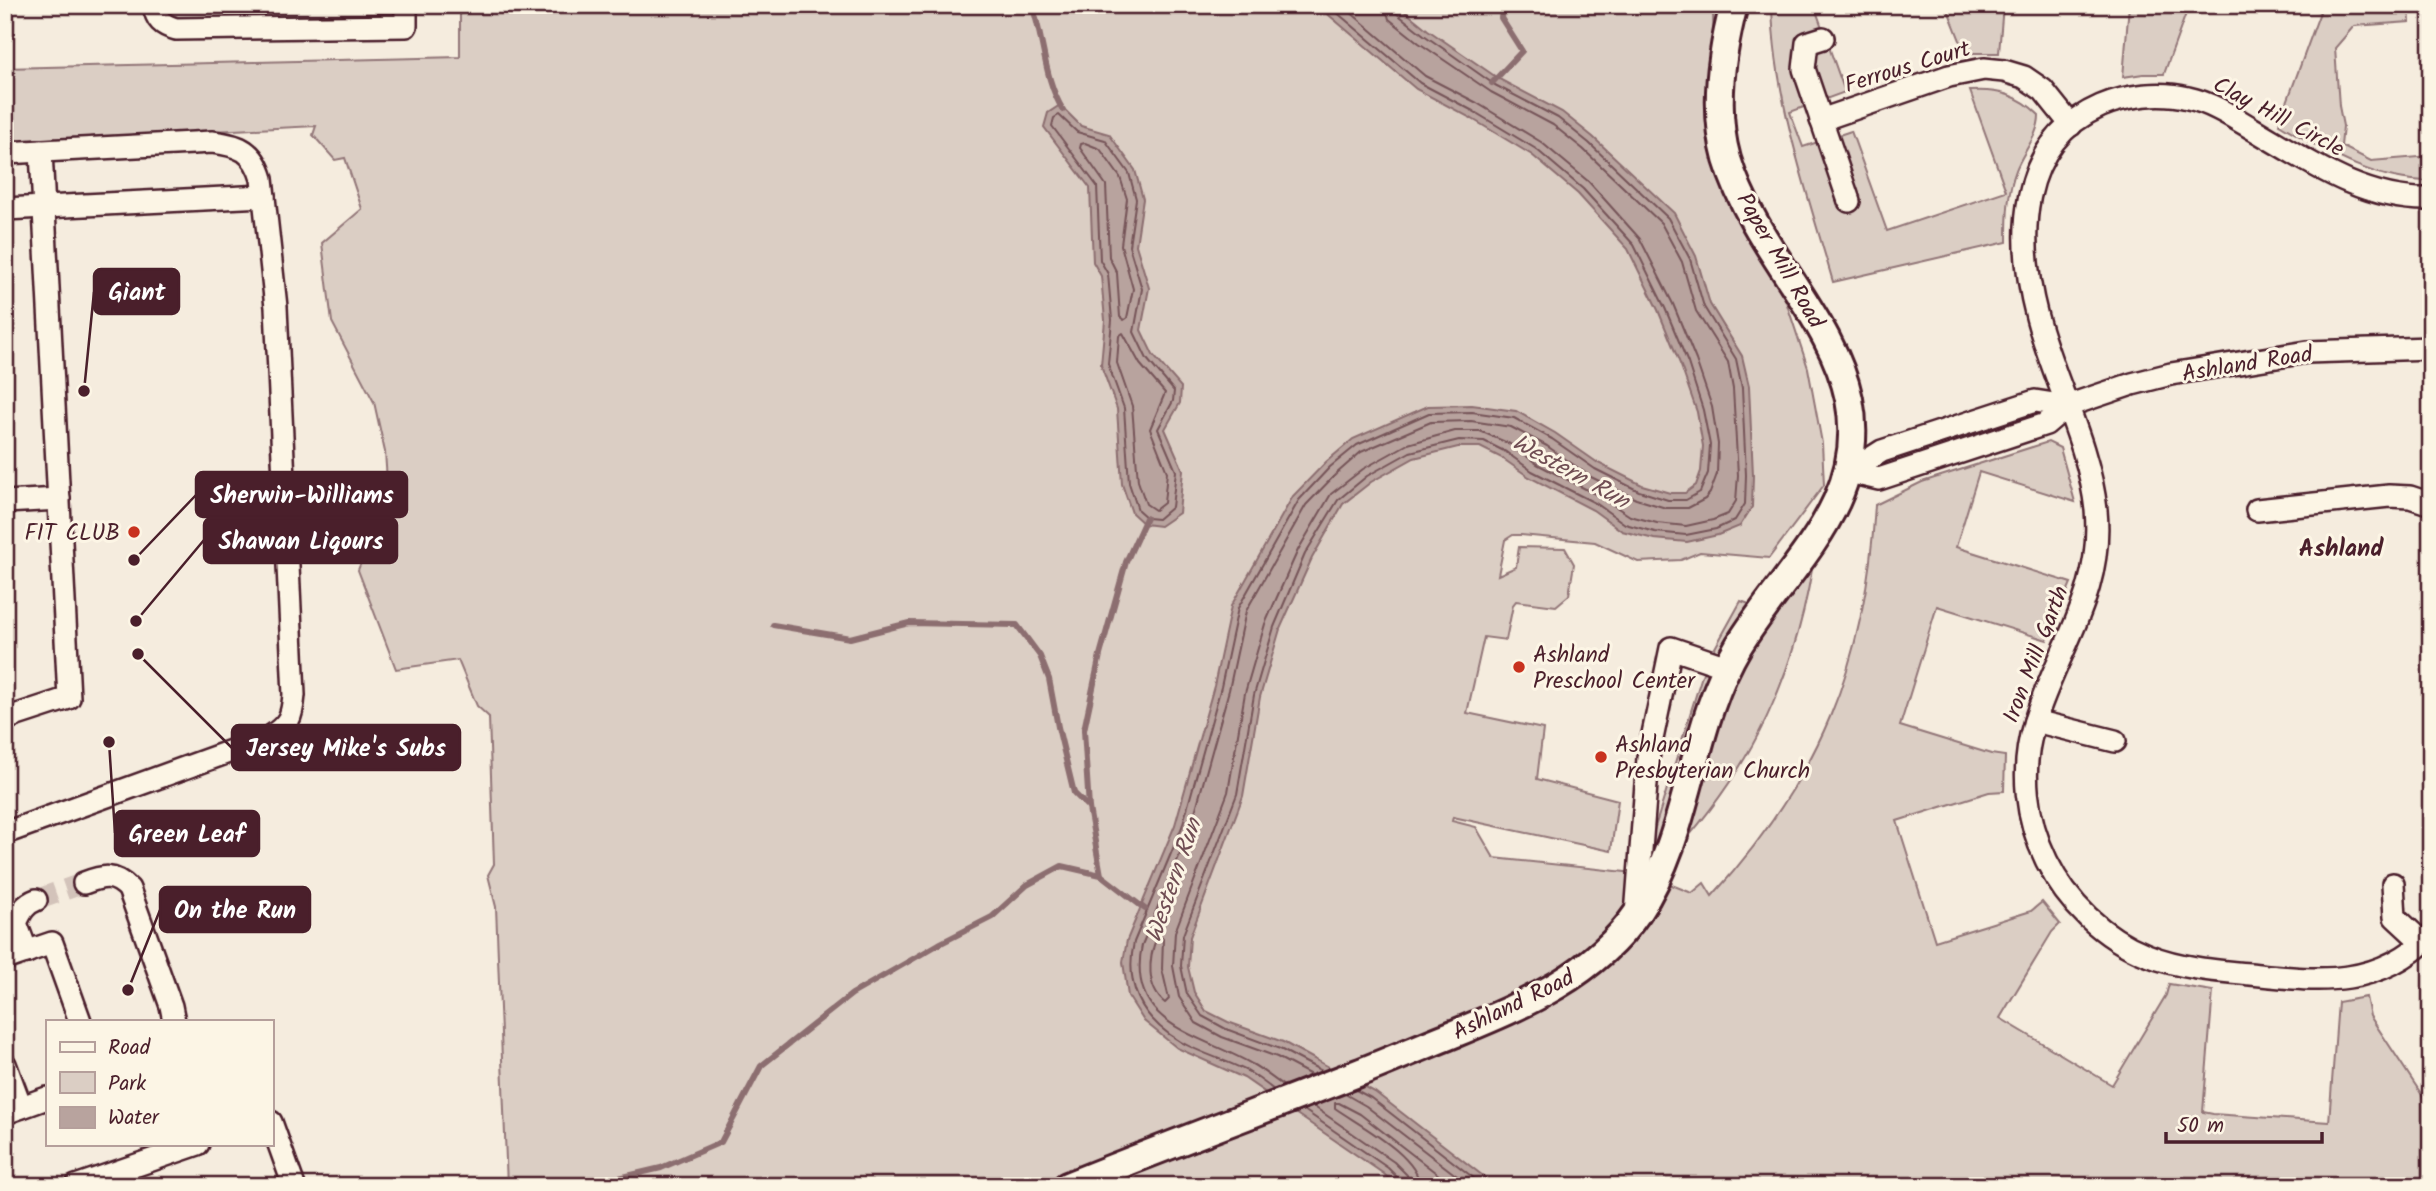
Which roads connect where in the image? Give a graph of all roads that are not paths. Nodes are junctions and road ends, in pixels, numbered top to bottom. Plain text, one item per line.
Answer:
1 (154, 5) edge
2 (406, 5) edge
3 (1734, 5) edge
4 (1823, 38) dead end
5 (1821, 120) junction
6 (2071, 125) junction
7 (41, 151) junction
8 (5, 153) edge
9 (264, 196) junction
10 (2431, 199) edge
11 (1849, 201) dead end
12 (44, 207) junction
13 (5, 209) edge
14 (2431, 348) edge
15 (2067, 406) junction
16 (1849, 472) junction
17 (59, 499) junction
18 (5, 502) edge
19 (2431, 505) edge
20 (2257, 510) dead end
21 (1727, 667) junction
22 (5, 719) edge
23 (2035, 720) junction
24 (2115, 741) dead end
25 (5, 833) edge
26 (84, 883) tunnel mouth
27 (2393, 884) dead end
28 (36, 900) tunnel mouth
29 (1636, 915) junction
30 (2427, 939) edge
31 (27, 952) junction
32 (5, 959) edge
33 (80, 1020) edge
34 (174, 1020) edge
35 (5, 1064) edge
36 (46, 1098) edge
37 (13, 1110) edge
38 (273, 1128) edge
39 (192, 1146) edge
40 (76, 1186) edge
41 (294, 1186) edge
42 (1067, 1186) edge

1 - 2 street
3 - 16 main road, Paper Mill Road
4 - 5 street
5 - 6 street, Ferrous Court
5 - 11 street
6 - 10 street, Clay Hill Circle
6 - 15 street, Clay Hill Circle
7 - 8 street
7 - 9 street
7 - 12 street
9 - 12 street
9 - 25 street
12 - 13 street
12 - 17 street
14 - 15 street, Ashland Road
15 - 16 street, Ashland Road
15 - 23 street, Iron Mill Garth
16 - 21 main road, Ashland Road
17 - 18 street
17 - 22 street
19 - 20 street
21 - 29 main road, Ashland Road
21 - 29 street
23 - 24 street
23 - 30 street, Iron Mill Garth
26 - 34 street
27 - 30 street
28 - 31 street
29 - 42 main road, Ashland Road
31 - 32 street
31 - 33 street
35 - 37 street
36 - 37 street
38 - 41 street
39 - 40 street

